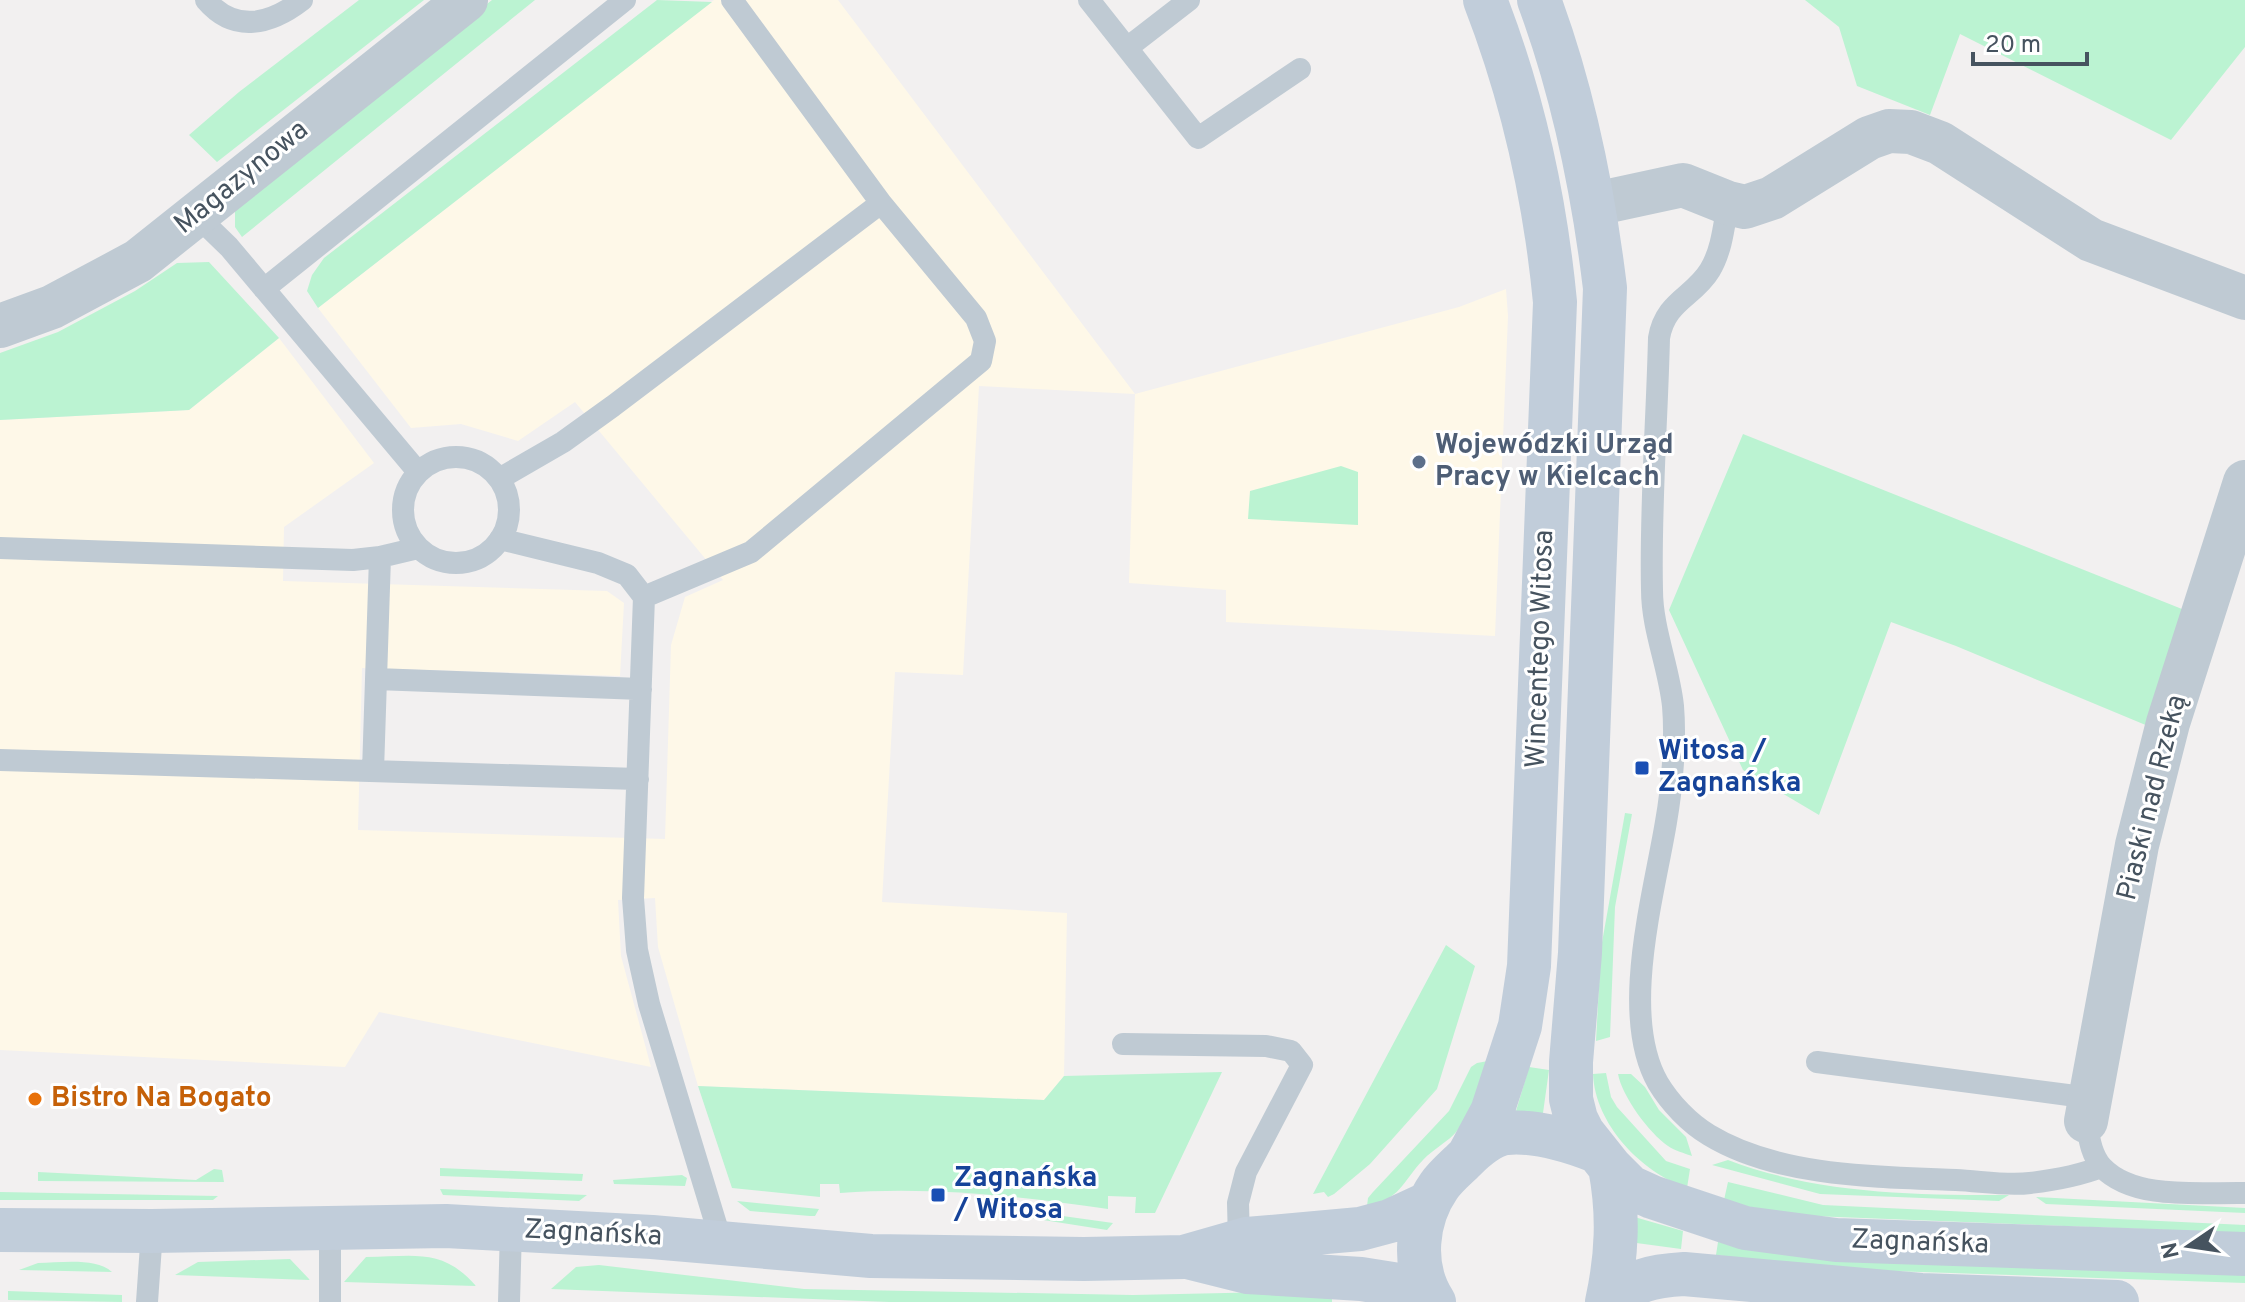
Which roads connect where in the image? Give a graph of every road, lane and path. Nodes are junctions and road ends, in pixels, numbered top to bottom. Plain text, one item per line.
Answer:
1 (206, 0) edge
2 (302, 0) edge
3 (466, 0) edge
4 (625, 0) edge
5 (732, 0) edge
6 (1089, 0) edge
7 (1189, 0) edge
8 (1485, 0) edge
9 (1539, 0) edge
10 (1127, 48) junction
11 (1300, 69) dead end
12 (881, 203) junction
13 (1728, 203) junction
14 (1595, 204) junction
15 (196, 215) junction
16 (264, 289) junction
17 (2245, 298) edge
18 (0, 326) edge
19 (418, 472) junction
20 (499, 479) junction
21 (2245, 482) edge
22 (500, 539) junction
23 (0, 548) edge
24 (418, 548) junction
25 (380, 557) junction
26 (644, 597) junction
27 (376, 679) junction
28 (641, 689) junction
29 (0, 760) edge
30 (373, 771) junction
31 (638, 779) junction
32 (1123, 1044) dead end
33 (1817, 1062) dead end
34 (2088, 1110) junction
35 (1470, 1153) junction
36 (1603, 1159) junction
37 (2101, 1167) junction
38 (2245, 1193) edge
39 (1429, 1203) junction
40 (330, 1228) junction
41 (511, 1229) junction
42 (0, 1230) edge
43 (152, 1231) junction
44 (1239, 1241) junction
45 (722, 1244) junction
46 (2245, 1254) edge
47 (1184, 1257) junction
48 (1433, 1300) edge
49 (147, 1302) edge
50 (330, 1302) edge
51 (509, 1302) edge
52 (1607, 1302) edge
53 (2117, 1302) edge

1 - 2 lane
3 - 15 street, Magazynowa
4 - 16 lane
5 - 12 lane
6 - 10 lane
7 - 10 lane
8 - 35 main road, Wincentego Witosa
9 - 14 main road, Wincentego Witosa
10 - 11 lane
12 - 20 lane
12 - 26 lane
13 - 14 street
13 - 17 street
13 - 37 lane
14 - 36 main road, Wincentego Witosa
15 - 16 lane
15 - 18 street, Magazynowa
16 - 19 lane
19 - 20 lane
19 - 24 lane
20 - 22 lane
21 - 34 street, Piaski nad Rzeką
22 - 24 lane
22 - 26 lane
23 - 25 lane
24 - 25 lane
25 - 27 lane
26 - 28 lane
27 - 28 lane
27 - 30 lane
28 - 31 lane
29 - 30 lane
30 - 31 lane
31 - 45 lane
32 - 44 lane
33 - 34 lane
34 - 37 lane
35 - 36 main road
35 - 39 main road
36 - 46 main road, Zagnańska
36 - 52 main road
37 - 38 lane
39 - 44 main road, Zagnańska
39 - 48 main road
40 - 41 main road, Zagnańska
40 - 43 main road, Zagnańska
40 - 50 lane
41 - 45 main road, Zagnańska
41 - 51 lane
42 - 43 main road, Zagnańska
43 - 49 lane
44 - 47 main road, Zagnańska
45 - 47 main road, Zagnańska
47 - 48 main road, Zagnańska
52 - 53 main road, Zagnańska

